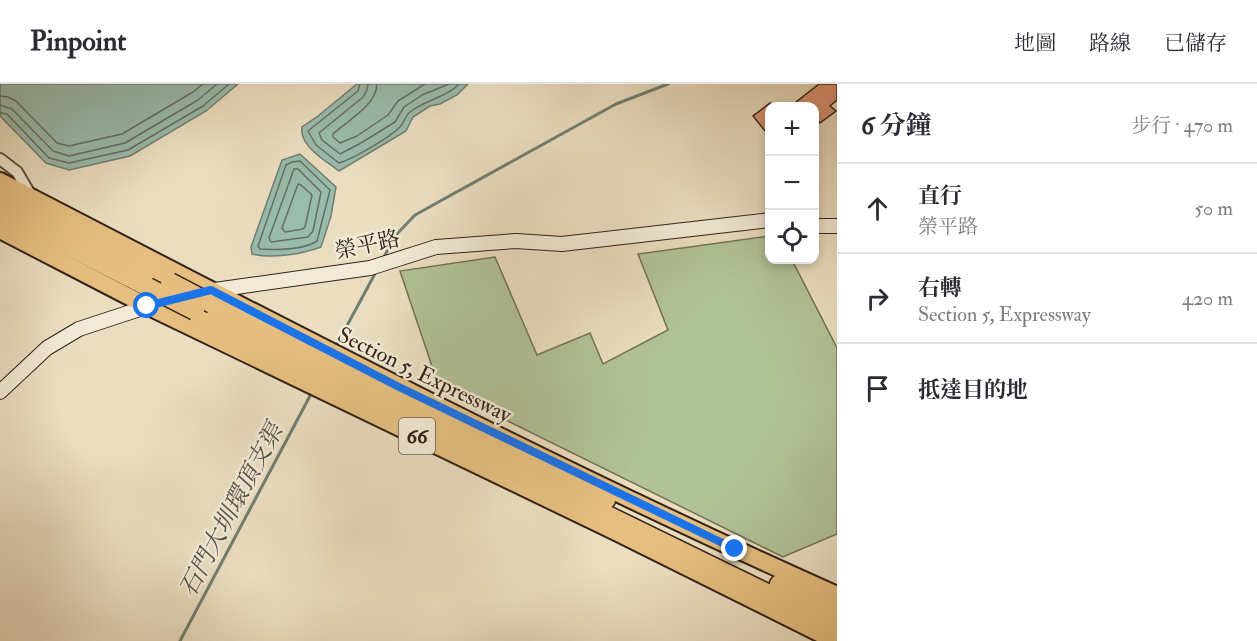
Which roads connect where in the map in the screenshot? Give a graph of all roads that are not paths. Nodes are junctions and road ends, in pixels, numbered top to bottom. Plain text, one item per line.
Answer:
1 (0, 159) edge
2 (0, 181) edge
3 (0, 195) edge
4 (32, 197) junction
5 (0, 212) edge
6 (765, 221) edge
7 (819, 226) edge
8 (837, 226) edge
9 (0, 230) edge
10 (206, 302) junction
11 (147, 306) junction
12 (324, 369) junction
13 (0, 392) edge
14 (837, 594) edge
15 (837, 612) edge
16 (837, 627) edge
17 (835, 641) edge

1 - 4 street
2 - 4 main road, Section 5, Expressway / 66
3 - 10 highway, 66, bridge
4 - 10 main road, Section 5, Expressway / 66
5 - 10 highway, 66, bridge
6 - 10 street, 榮平路
7 - 8 street
9 - 11 main road, 66
10 - 11 street, 榮平路
10 - 12 highway, 66
10 - 14 main road, Section 5, Expressway / 66
11 - 13 street, 榮平路
11 - 17 main road, 66
12 - 15 highway, 66
12 - 16 highway, 66

